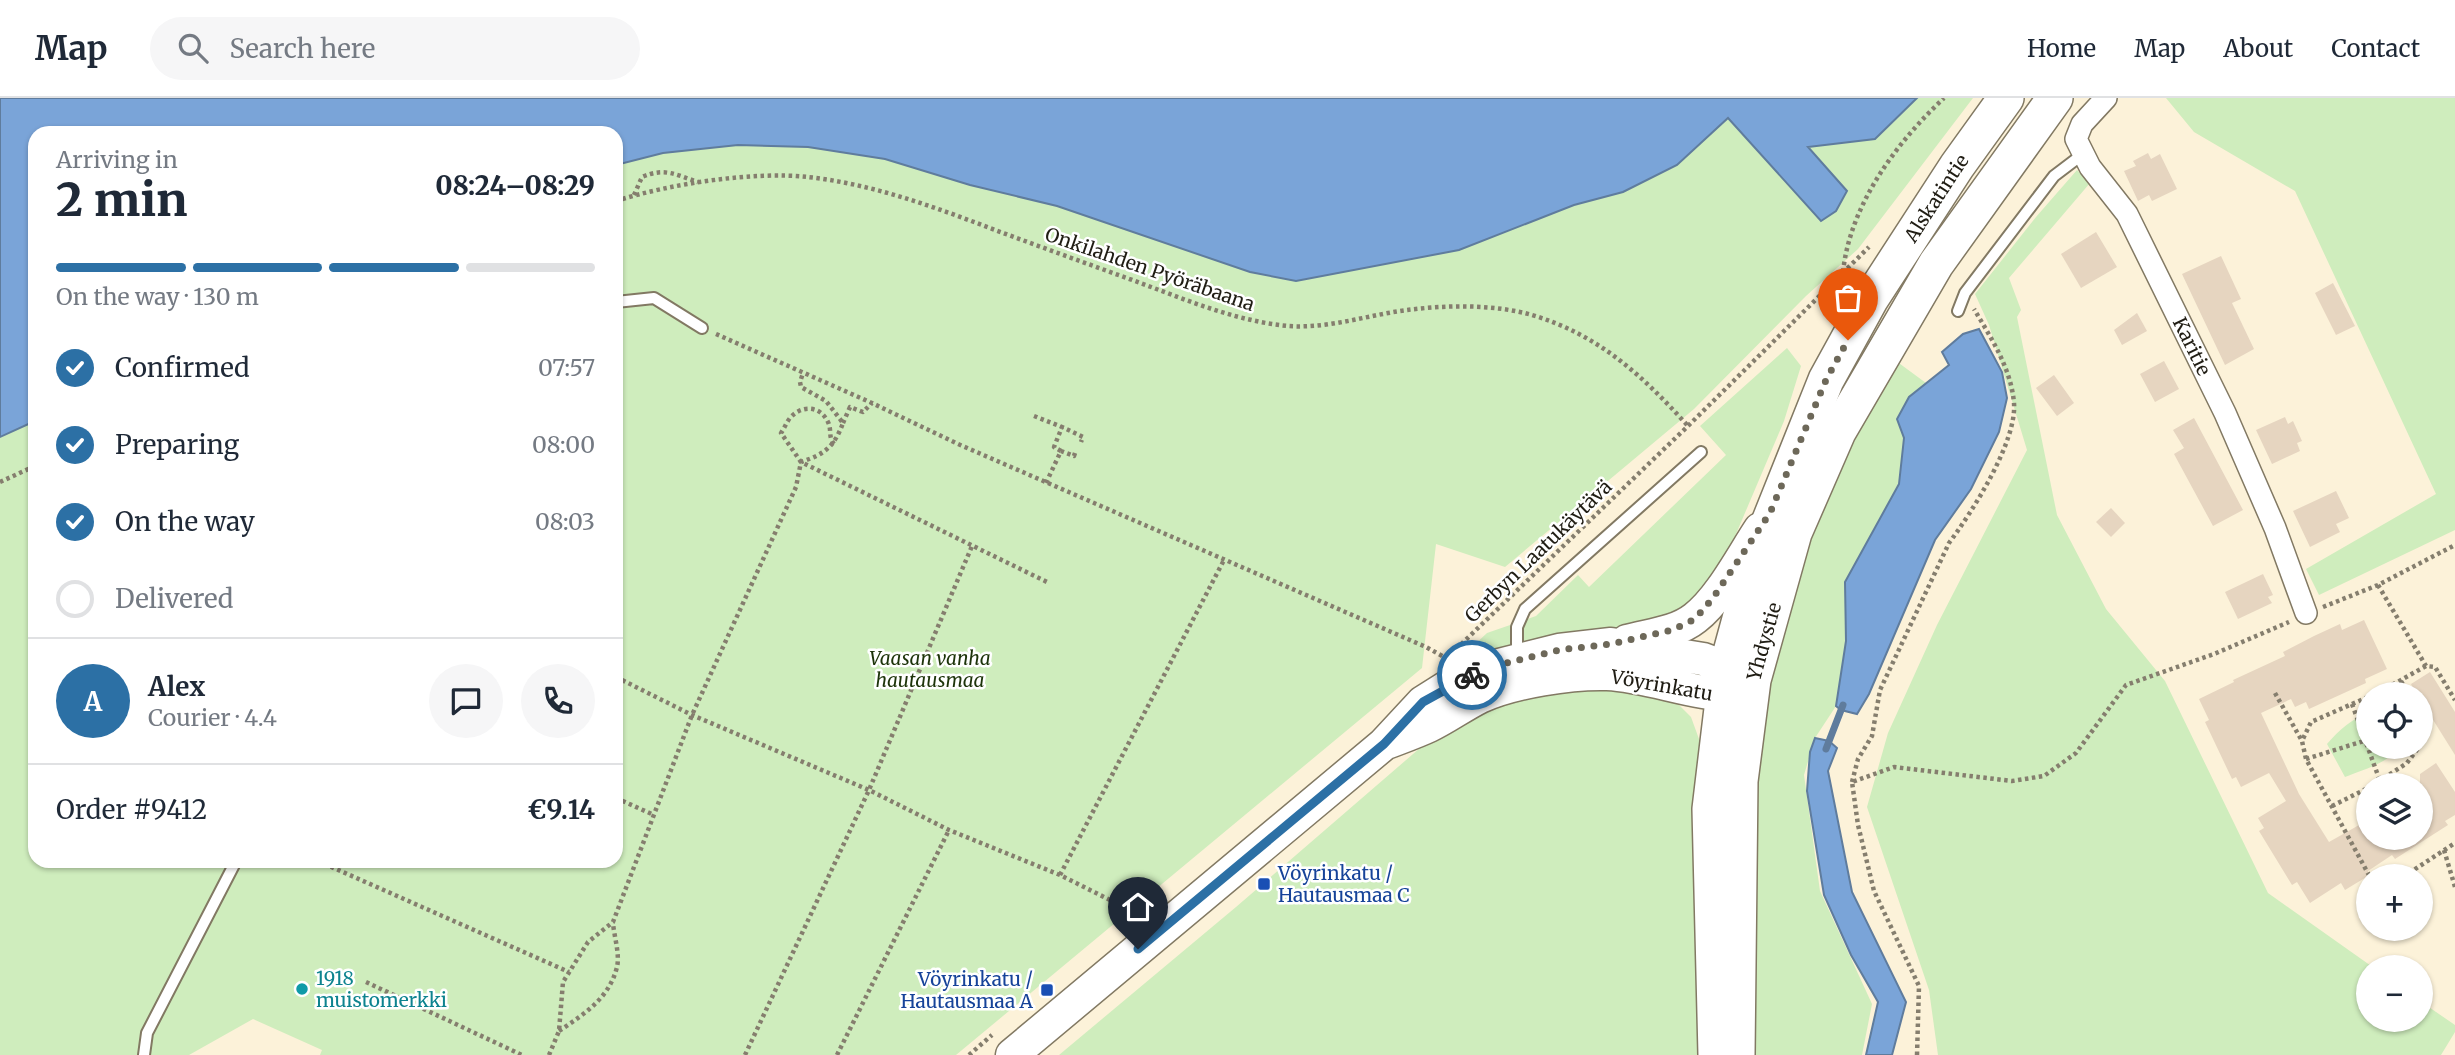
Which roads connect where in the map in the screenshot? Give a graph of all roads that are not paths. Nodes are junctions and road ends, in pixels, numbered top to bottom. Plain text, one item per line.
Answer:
1 (2006, 98) edge
2 (2055, 98) edge
3 (2106, 98) edge
4 (2083, 154) junction
5 (1936, 264) joint
6 (1870, 300) joint
7 (623, 301) edge
8 (1958, 311) dead end
9 (702, 328) road end
10 (1701, 452) dead end
11 (1770, 513) junction
12 (2306, 613) road end
13 (1611, 644) junction
14 (1520, 672) junction
15 (1734, 681) junction
16 (232, 868) edge
17 (1005, 1043) edge
18 (144, 1055) edge
19 (1716, 1055) edge
20 (1737, 1055) edge

1 - 6 main road, Alskatintie
2 - 5 main road, Alskatintie
3 - 4 street
4 - 8 lane
4 - 12 street, Karitie
5 - 15 main road, Yhdystie
6 - 11 main road, Yhdystie
7 - 9 lane
10 - 14 lane
11 - 13 main road
11 - 15 main road, Yhdystie
13 - 14 main road, Vöyrinkatu
13 - 15 main road, Vöyrinkatu
14 - 15 main road, Vöyrinkatu
14 - 17 main road, Vöyrinkatu
15 - 19 main road, Yhdystie
15 - 20 main road, Yhdystie
16 - 18 lane

